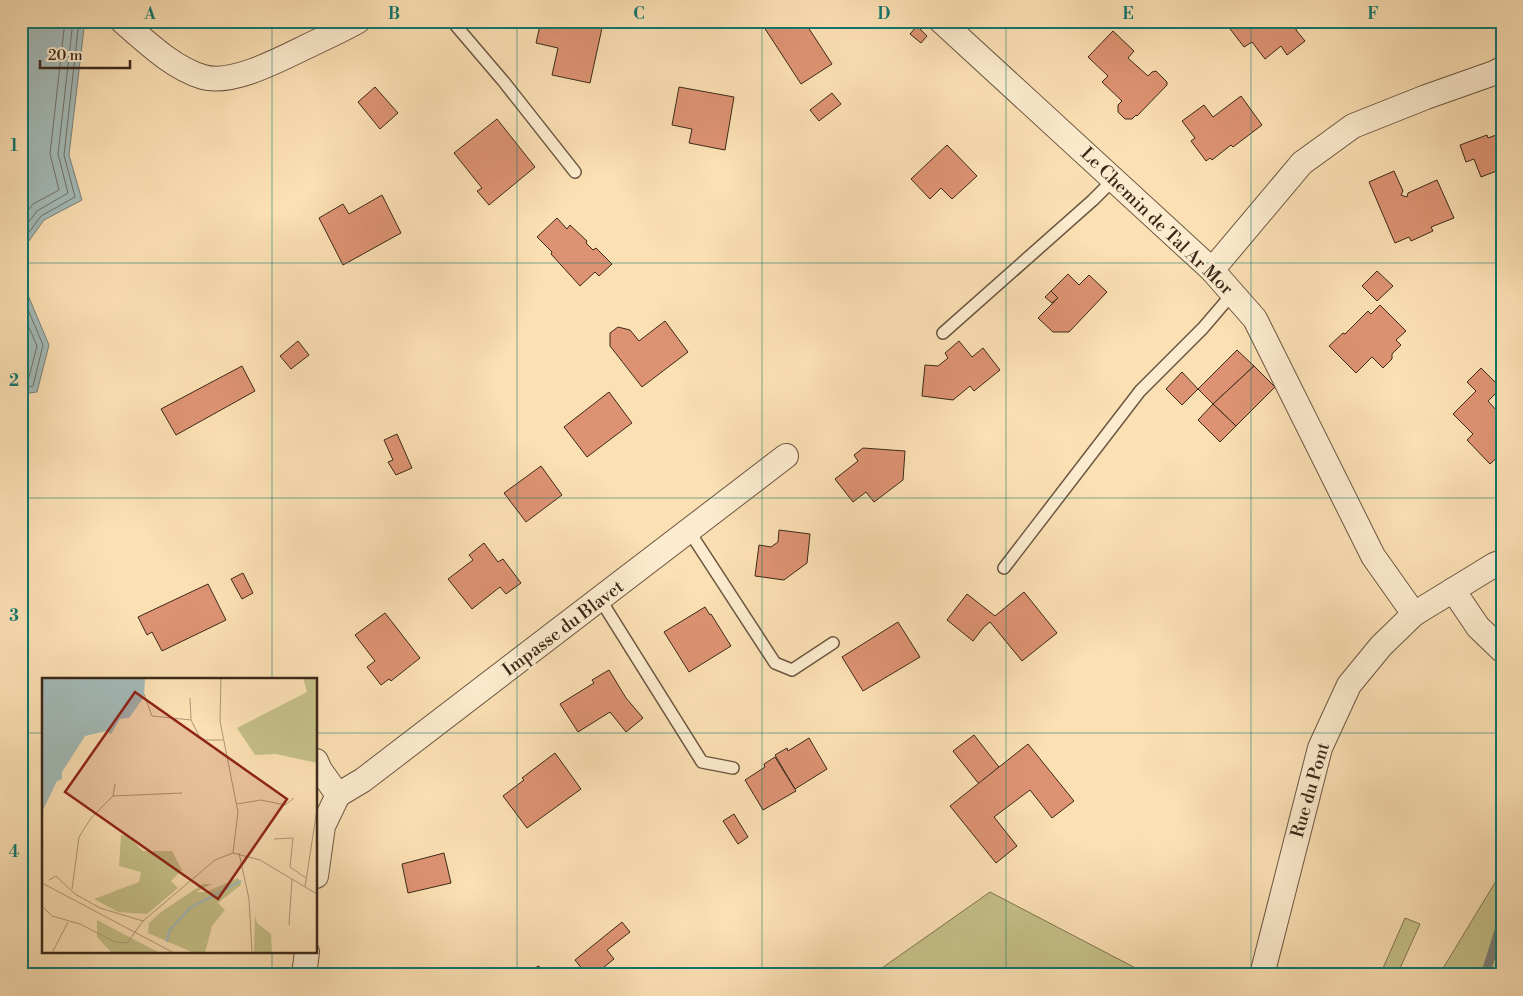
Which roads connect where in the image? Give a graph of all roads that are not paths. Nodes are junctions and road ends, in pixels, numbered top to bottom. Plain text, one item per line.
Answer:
1 (122, 21) edge
2 (358, 21) edge
3 (452, 21) edge
4 (941, 21) edge
5 (1502, 69) edge
6 (574, 172) dead end
7 (1114, 179) junction
8 (1212, 270) junction
9 (1233, 293) junction
10 (943, 333) dead end
11 (786, 456) dead end
12 (689, 531) junction
13 (1502, 562) edge
14 (1004, 568) dead end
15 (1453, 590) junction
16 (600, 599) junction
17 (1414, 614) junction
18 (833, 642) dead end
19 (1502, 650) edge
20 (318, 765) edge
21 (733, 768) dead end
22 (338, 795) junction
23 (318, 859) edge
24 (307, 954) edge
25 (304, 975) edge
26 (1262, 975) edge

1 - 2 street
3 - 6 lane
4 - 7 street, Le Chemin de Tal Ar Mor
5 - 8 street
7 - 8 street, Le Chemin de Tal Ar Mor
7 - 10 lane
8 - 9 street, Le Chemin de Tal Ar Mor
9 - 14 lane
9 - 17 street, Le Chemin de Tal Ar Mor
11 - 12 street, Impasse du Blavet
12 - 16 street, Impasse du Blavet
12 - 18 lane
13 - 15 street, Rue du Pont
15 - 17 street, Rue du Pont
15 - 19 street
16 - 21 lane
16 - 22 street, Impasse du Blavet
17 - 26 street, Rue du Pont
20 - 22 street
22 - 23 street
24 - 25 street

